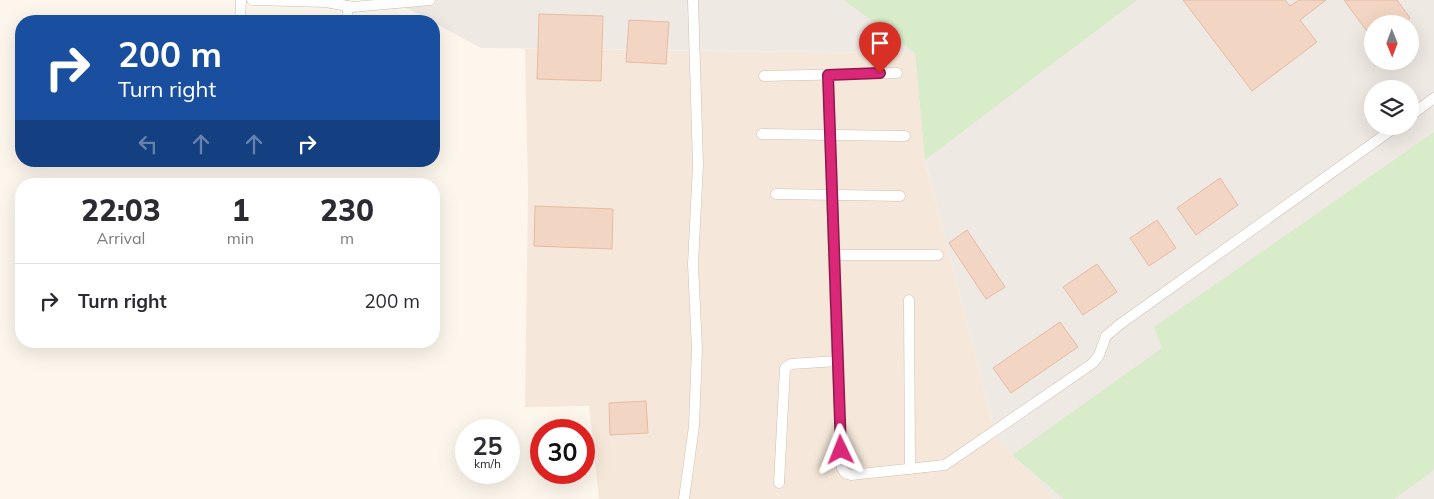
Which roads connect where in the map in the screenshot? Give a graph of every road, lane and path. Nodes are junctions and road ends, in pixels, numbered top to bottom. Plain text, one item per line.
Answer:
1 (241, 0) edge
2 (252, 0) edge
3 (430, 0) edge
4 (693, 0) edge
5 (343, 4) edge
6 (240, 15) edge
7 (898, 73) dead end
8 (828, 75) junction
9 (764, 76) dead end
10 (1434, 98) edge
11 (1419, 109) edge
12 (762, 134) dead end
13 (830, 135) junction
14 (1384, 135) edge
15 (905, 136) dead end
16 (776, 194) dead end
17 (832, 194) junction
18 (900, 196) dead end
19 (833, 255) junction
20 (938, 255) dead end
21 (909, 300) dead end
22 (837, 361) junction
23 (910, 469) junction
24 (779, 483) dead end
25 (684, 499) edge

1 - 6 street
2 - 5 street
3 - 5 street
4 - 25 street
7 - 8 street
8 - 9 street
8 - 13 street
10 - 11 street
12 - 13 street
13 - 15 street
13 - 17 street
14 - 23 street
16 - 17 street
17 - 18 street
17 - 19 street
19 - 20 street
19 - 22 street
21 - 23 street
22 - 23 street
22 - 24 street

